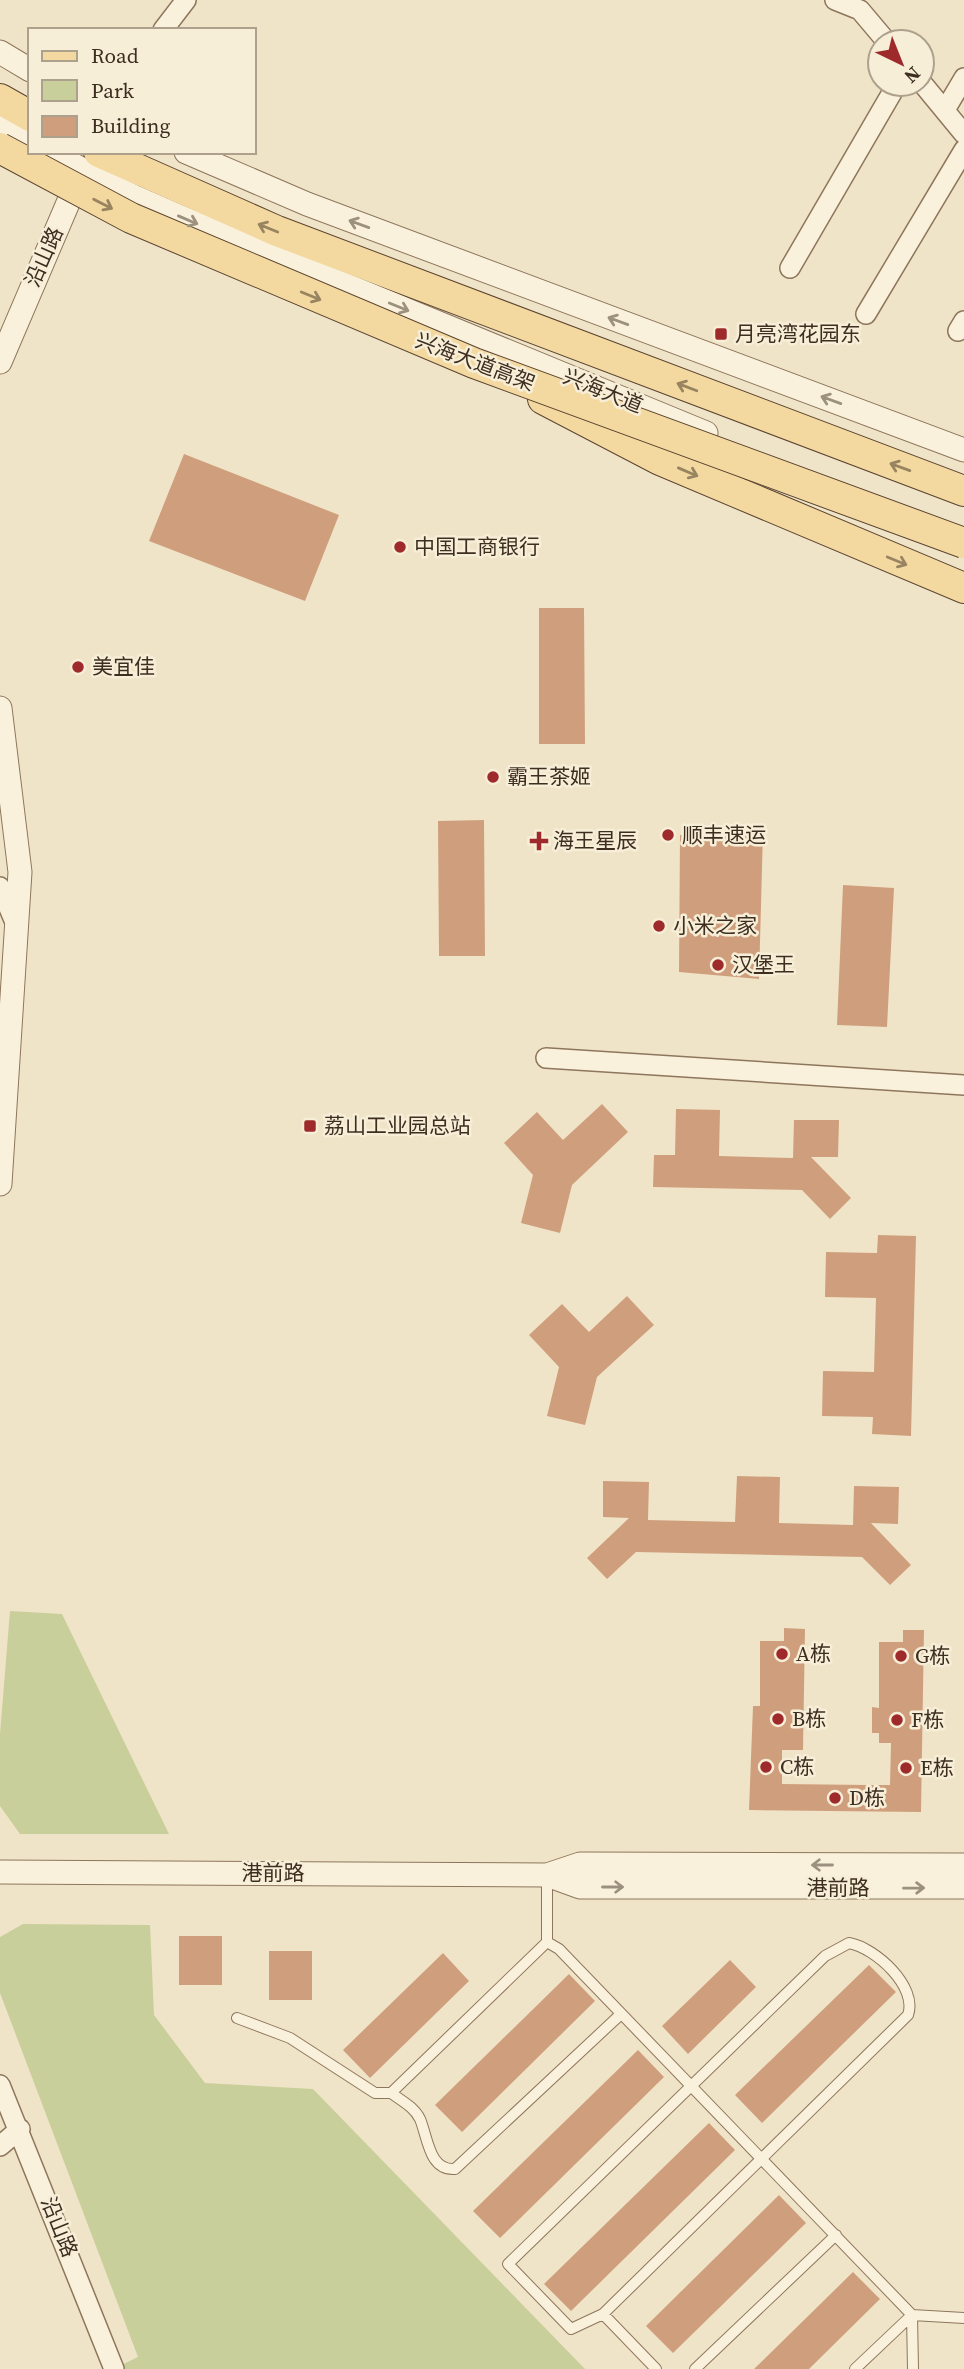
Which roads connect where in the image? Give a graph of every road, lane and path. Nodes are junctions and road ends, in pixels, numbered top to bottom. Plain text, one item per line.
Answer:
1 (186, 0) edge
2 (835, 0) edge
3 (863, 5) edge
4 (165, 28) edge
5 (878, 28) edge
6 (0, 52) edge
7 (28, 69) edge
8 (964, 78) edge
9 (889, 98) edge
10 (935, 98) edge
11 (0, 99) edge
12 (945, 110) junction
13 (28, 115) edge
14 (0, 124) edge
15 (964, 134) edge
16 (28, 141) edge
17 (0, 148) edge
18 (964, 150) edge
19 (63, 154) edge
20 (191, 154) edge
21 (91, 158) edge
22 (790, 268) dead end
23 (866, 314) dead end
24 (4, 338) edge
25 (0, 362) edge
26 (474, 363) junction
27 (964, 450) edge
28 (964, 491) edge
29 (964, 543) edge
30 (964, 550) edge
31 (964, 588) edge
32 (0, 708) edge
33 (0, 887) edge
34 (18, 932) junction
35 (546, 1058) dead end
36 (964, 1085) edge
37 (0, 1184) edge
38 (964, 1865) edge
39 (0, 1872) edge
40 (547, 1875) junction
41 (964, 1887) edge
42 (547, 1942) junction
43 (621, 2014) junction
44 (237, 2018) dead end
45 (0, 2085) edge
46 (691, 2086) junction
47 (391, 2093) junction
48 (20, 2129) junction
49 (0, 2146) edge
50 (762, 2159) junction
51 (836, 2235) junction
52 (603, 2314) junction
53 (912, 2315) junction
54 (964, 2318) edge
55 (114, 2369) edge
56 (656, 2369) edge
57 (695, 2369) edge
58 (855, 2369) edge
59 (913, 2369) edge

1 - 4 street
2 - 3 street
3 - 5 street
6 - 7 street
8 - 12 street
9 - 22 street
10 - 12 street
11 - 13 main road
12 - 15 street
14 - 16 street
17 -> 26 main road, 兴海大道高架, bridge
18 - 23 street
19 - 21 street, 兴海大道
27 -> 20 street
21 - 24 street, 沿山路
28 -> 21 main road
21 -> 30 street, 兴海大道
24 - 25 street, 沿山路
26 - 29 main road, 兴海大道高架, bridge
26 -> 31 main road, bridge
32 - 34 street
33 - 34 street
34 - 37 street
35 - 36 street
38 -> 40 street, 港前路
39 - 40 street, 港前路
40 -> 41 street, 港前路
40 - 42 lane
42 - 43 lane
42 - 47 lane
43 - 46 lane
43 - 47 lane
44 - 47 lane
45 - 48 street, 沿山路
46 - 50 lane
46 - 50 lane
46 - 52 lane
48 - 49 street
48 - 55 street, 沿山路
50 - 51 lane
50 - 52 lane
51 - 53 lane
51 - 57 lane
52 - 56 lane
53 - 54 lane
53 - 58 lane
53 - 59 lane

